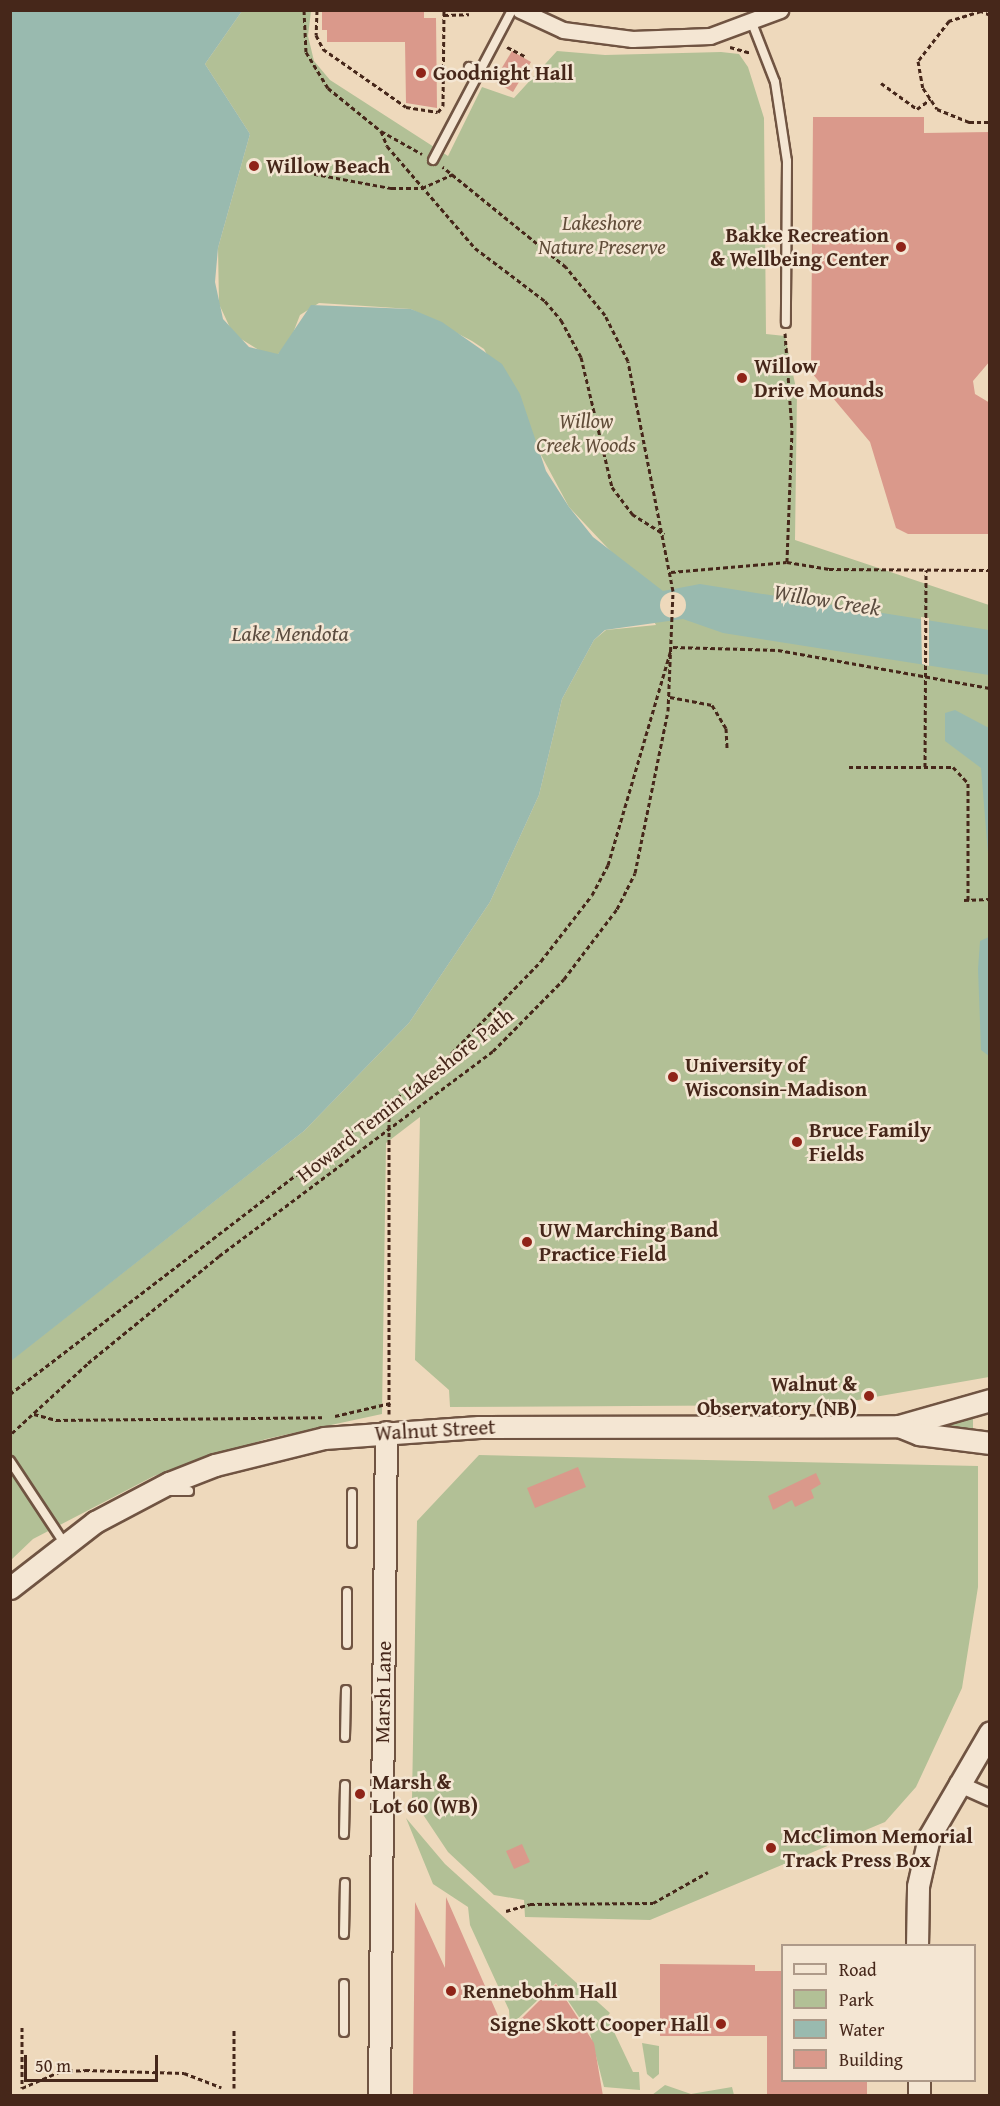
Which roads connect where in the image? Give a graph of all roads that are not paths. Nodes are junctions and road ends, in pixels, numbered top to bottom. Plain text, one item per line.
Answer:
1 (512, 10) edge
2 (520, 10) edge
3 (780, 10) edge
4 (752, 23) junction
5 (469, 67) dead end
6 (478, 73) junction
7 (433, 160) road end
8 (786, 323) road end
9 (990, 1400) edge
10 (899, 1426) junction
11 (386, 1432) junction
12 (990, 1443) edge
13 (10, 1461) edge
14 (152, 1491) junction
15 (189, 1491) dead end
16 (352, 1493) dead end
17 (73, 1542) junction
18 (352, 1543) dead end
19 (15, 1589) edge
20 (347, 1592) dead end
21 (347, 1644) dead end
22 (346, 1690) dead end
23 (990, 1732) edge
24 (345, 1737) dead end
25 (957, 1783) junction
26 (345, 1785) dead end
27 (990, 1798) edge
28 (344, 1834) dead end
29 (345, 1883) dead end
30 (345, 1934) dead end
31 (917, 1944) edge
32 (345, 1984) dead end
33 (344, 2032) dead end
34 (379, 2096) edge

1 - 6 lane
2 - 4 street
3 - 4 street
4 - 8 lane
5 - 6 lane
6 - 7 lane
9 - 10 street, Walnut Street
10 - 11 street, Walnut Street
10 - 12 street, Walnut Street
11 - 14 street, Walnut Street
11 - 34 street, Marsh Lane
13 - 17 lane
14 - 15 lane
14 - 17 street, Walnut Street
16 - 18 lane
17 - 19 street, Walnut Street
20 - 21 lane
22 - 24 lane
23 - 25 street
25 - 27 street
25 - 31 street
26 - 28 lane
29 - 30 lane
32 - 33 lane

